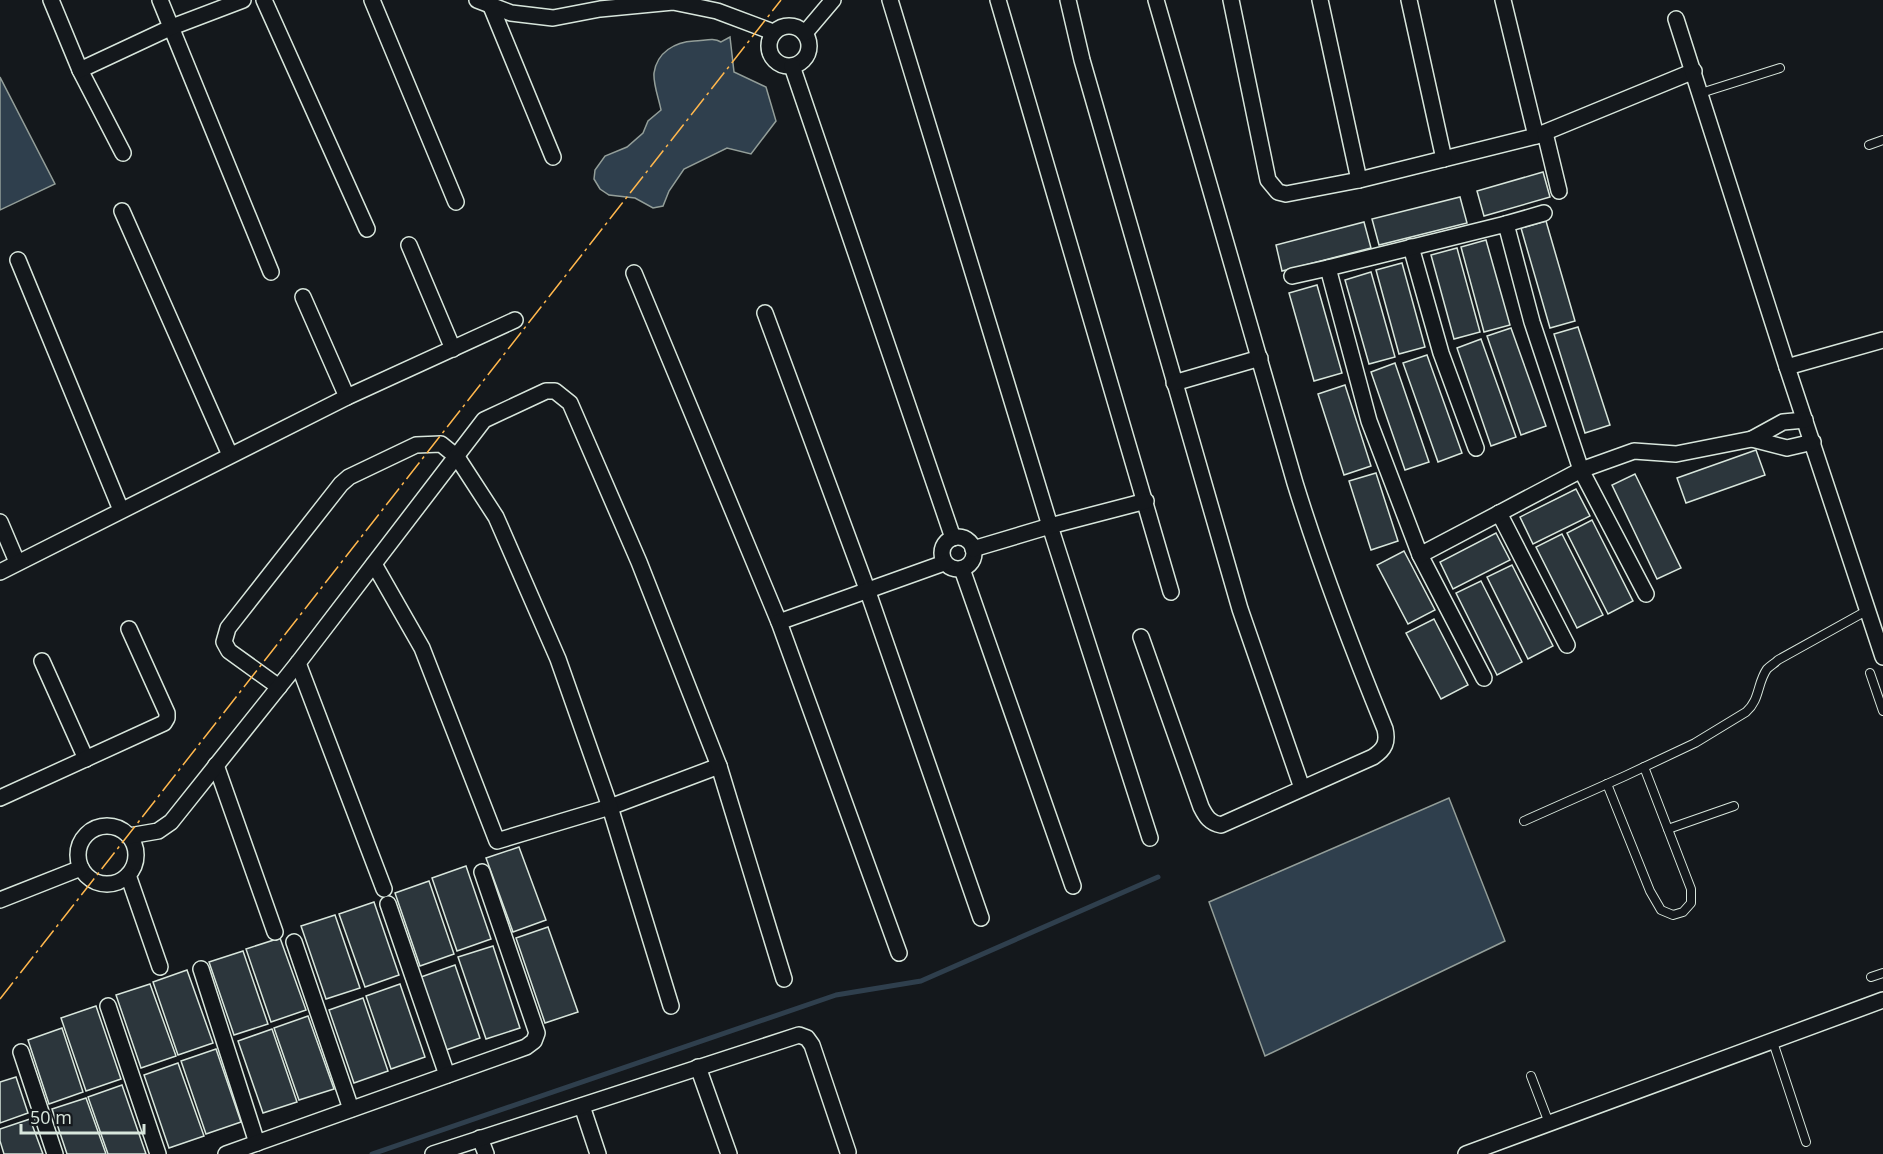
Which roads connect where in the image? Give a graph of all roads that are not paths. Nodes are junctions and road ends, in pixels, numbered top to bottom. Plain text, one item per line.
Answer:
1 (51, 0) edge
2 (160, 0) edge
3 (243, 0) edge
4 (264, 0) edge
5 (372, 0) edge
6 (833, 0) edge
7 (890, 0) edge
8 (998, 0) edge
9 (1068, 0) edge
10 (1156, 0) edge
11 (1231, 0) edge
12 (1320, 0) edge
13 (1409, 0) edge
14 (1503, 0) edge
15 (481, 1) edge
16 (598, 4) edge
17 (715, 5) edge
18 (1676, 19) dead end
19 (172, 27) junction
20 (773, 32) junction
21 (805, 33) junction
22 (792, 66) junction
23 (1780, 68) dead end
24 (80, 70) junction
25 (1694, 71) junction
26 (1701, 93) junction
27 (1540, 135) junction
28 (1883, 140) edge
29 (1869, 145) dead end
30 (123, 153) dead end
31 (553, 157) dead end
32 (1444, 159) junction
33 (1359, 180) junction
34 (1558, 191) dead end
35 (456, 202) dead end
36 (122, 211) dead end
37 (1544, 213) dead end
38 (1506, 224) junction
39 (367, 229) dead end
40 (409, 245) dead end
41 (1411, 247) junction
42 (18, 260) dead end
43 (1328, 268) junction
44 (271, 272) dead end
45 (634, 273) dead end
46 (1292, 276) dead end
47 (303, 297) dead end
48 (765, 313) dead end
49 (515, 320) dead end
50 (1883, 340) edge
51 (453, 349) junction
52 (1260, 358) junction
53 (1786, 367) junction
54 (1174, 383) junction
55 (347, 397) junction
56 (1805, 420) junction
57 (1752, 440) junction
58 (1813, 442) junction
59 (1476, 448) dead end
60 (231, 455) junction
61 (457, 457) junction
62 (1581, 470) junction
63 (1146, 501) junction
64 (121, 510) junction
65 (1499, 513) junction
66 (0, 522) edge
67 (1050, 526) junction
68 (953, 538) junction
69 (973, 549) junction
70 (1420, 555) junction
71 (17, 562) junction
72 (944, 562) junction
73 (375, 564) junction
74 (962, 569) junction
75 (0, 572) edge
76 (867, 589) junction
77 (1171, 592) dead end
78 (1646, 594) dead end
79 (1868, 610) junction
80 (779, 622) junction
81 (129, 628) dead end
82 (1141, 637) dead end
83 (1567, 645) dead end
84 (1883, 657) edge
85 (42, 661) dead end
86 (298, 663) junction
87 (1870, 673) dead end
88 (1484, 678) dead end
89 (279, 687) junction
90 (1883, 711) edge
91 (86, 759) junction
92 (216, 765) junction
93 (719, 766) junction
94 (1644, 767) junction
95 (1607, 784) junction
96 (1302, 789) junction
97 (2, 793) edge
98 (1734, 806) dead end
99 (610, 807) junction
100 (1524, 821) dead end
101 (1668, 829) junction
102 (129, 836) junction
103 (1150, 838) dead end
104 (81, 868) junction
105 (482, 872) dead end
106 (128, 875) junction
107 (1073, 886) dead end
108 (0, 900) edge
109 (981, 918) dead end
110 (275, 932) dead end
111 (294, 942) dead end
112 (899, 952) dead end
113 (160, 967) dead end
114 (201, 969) dead end
115 (1883, 973) edge
116 (1871, 977) dead end
117 (784, 979) dead end
118 (1883, 1000) edge
119 (108, 1006) dead end
120 (671, 1006) dead end
121 (1773, 1042) junction
122 (21, 1052) dead end
123 (698, 1067) junction
124 (447, 1075) junction
125 (1531, 1076) dead end
126 (582, 1106) junction
127 (351, 1109) junction
128 (1549, 1123) junction
129 (480, 1138) junction
130 (1806, 1142) dead end
131 (257, 1143) junction
132 (1504, 1147) edge
133 (848, 1152) dead end
134 (55, 1154) edge
135 (158, 1154) edge
136 (226, 1154) edge
137 (433, 1154) edge
138 (486, 1154) edge
139 (598, 1154) edge
140 (729, 1154) edge
141 (1466, 1154) edge

1 - 24 street
2 - 19 street
3 - 19 street
4 - 39 street
5 - 35 street
6 - 21 street
7 - 67 street
8 - 63 street
9 - 54 street
10 - 52 street
11 - 33 street
12 - 33 street
13 - 32 street
14 - 27 street
15 - 16 street
15 - 31 street
16 - 17 street
17 - 20 street
18 - 25 street
19 - 24 street
19 - 44 street
20 - 21 street
20 - 22 street
21 - 22 street
22 - 68 street
23 - 26 lane
24 - 30 street
25 - 26 street
25 - 27 street
26 - 53 street
27 - 32 street
27 - 34 street
28 - 29 lane
32 - 33 street
36 - 60 street
37 - 38 street
38 - 41 street
38 - 62 street
40 - 51 street
41 - 43 street
41 - 59 street
42 - 64 street
43 - 46 street
43 - 70 street
45 - 80 street
47 - 55 street
48 - 76 street
49 - 51 street
50 - 53 street
51 - 55 street
52 - 54 street
52 - 96 street
53 - 56 street
54 - 96 street
55 - 60 street
56 - 57 street
56 - 58 street
57 - 58 street
57 - 62 street
58 - 79 street
60 - 64 street
61 - 73 street
61 - 89 street
61 - 93 street
61 - 99 street
62 - 65 street
62 - 78 street
63 - 67 street
63 - 77 street
64 - 71 street
65 - 70 street
65 - 83 street
66 - 71 street
67 - 69 street
67 - 103 street
68 - 69 street
68 - 72 street
69 - 74 street
70 - 88 street
71 - 75 street
72 - 74 street
72 - 76 street
73 - 86 street
73 - 99 street
74 - 107 street
76 - 80 street
76 - 109 street
79 - 84 street
79 - 94 lane
80 - 112 street
81 - 91 street
82 - 96 street
85 - 91 street
86 - 89 street
86 - 124 street
87 - 90 lane
89 - 92 street
91 - 97 street
92 - 102 street
92 - 110 street
93 - 99 street
93 - 117 street
94 - 95 lane
94 - 101 lane
95 - 100 lane
95 - 101 lane
98 - 101 lane
99 - 120 street
102 - 104 street
102 - 106 street
104 - 106 street
104 - 108 street
105 - 124 street
106 - 113 street
111 - 127 street
114 - 131 street
115 - 116 lane
118 - 121 street
119 - 135 street
121 - 128 street
121 - 130 lane
122 - 134 street
123 - 126 street
123 - 133 street
123 - 140 street
124 - 127 street
125 - 128 lane
126 - 129 street
126 - 139 street
127 - 131 street
128 - 132 street
129 - 137 street
129 - 138 street
131 - 136 street
132 - 141 street

